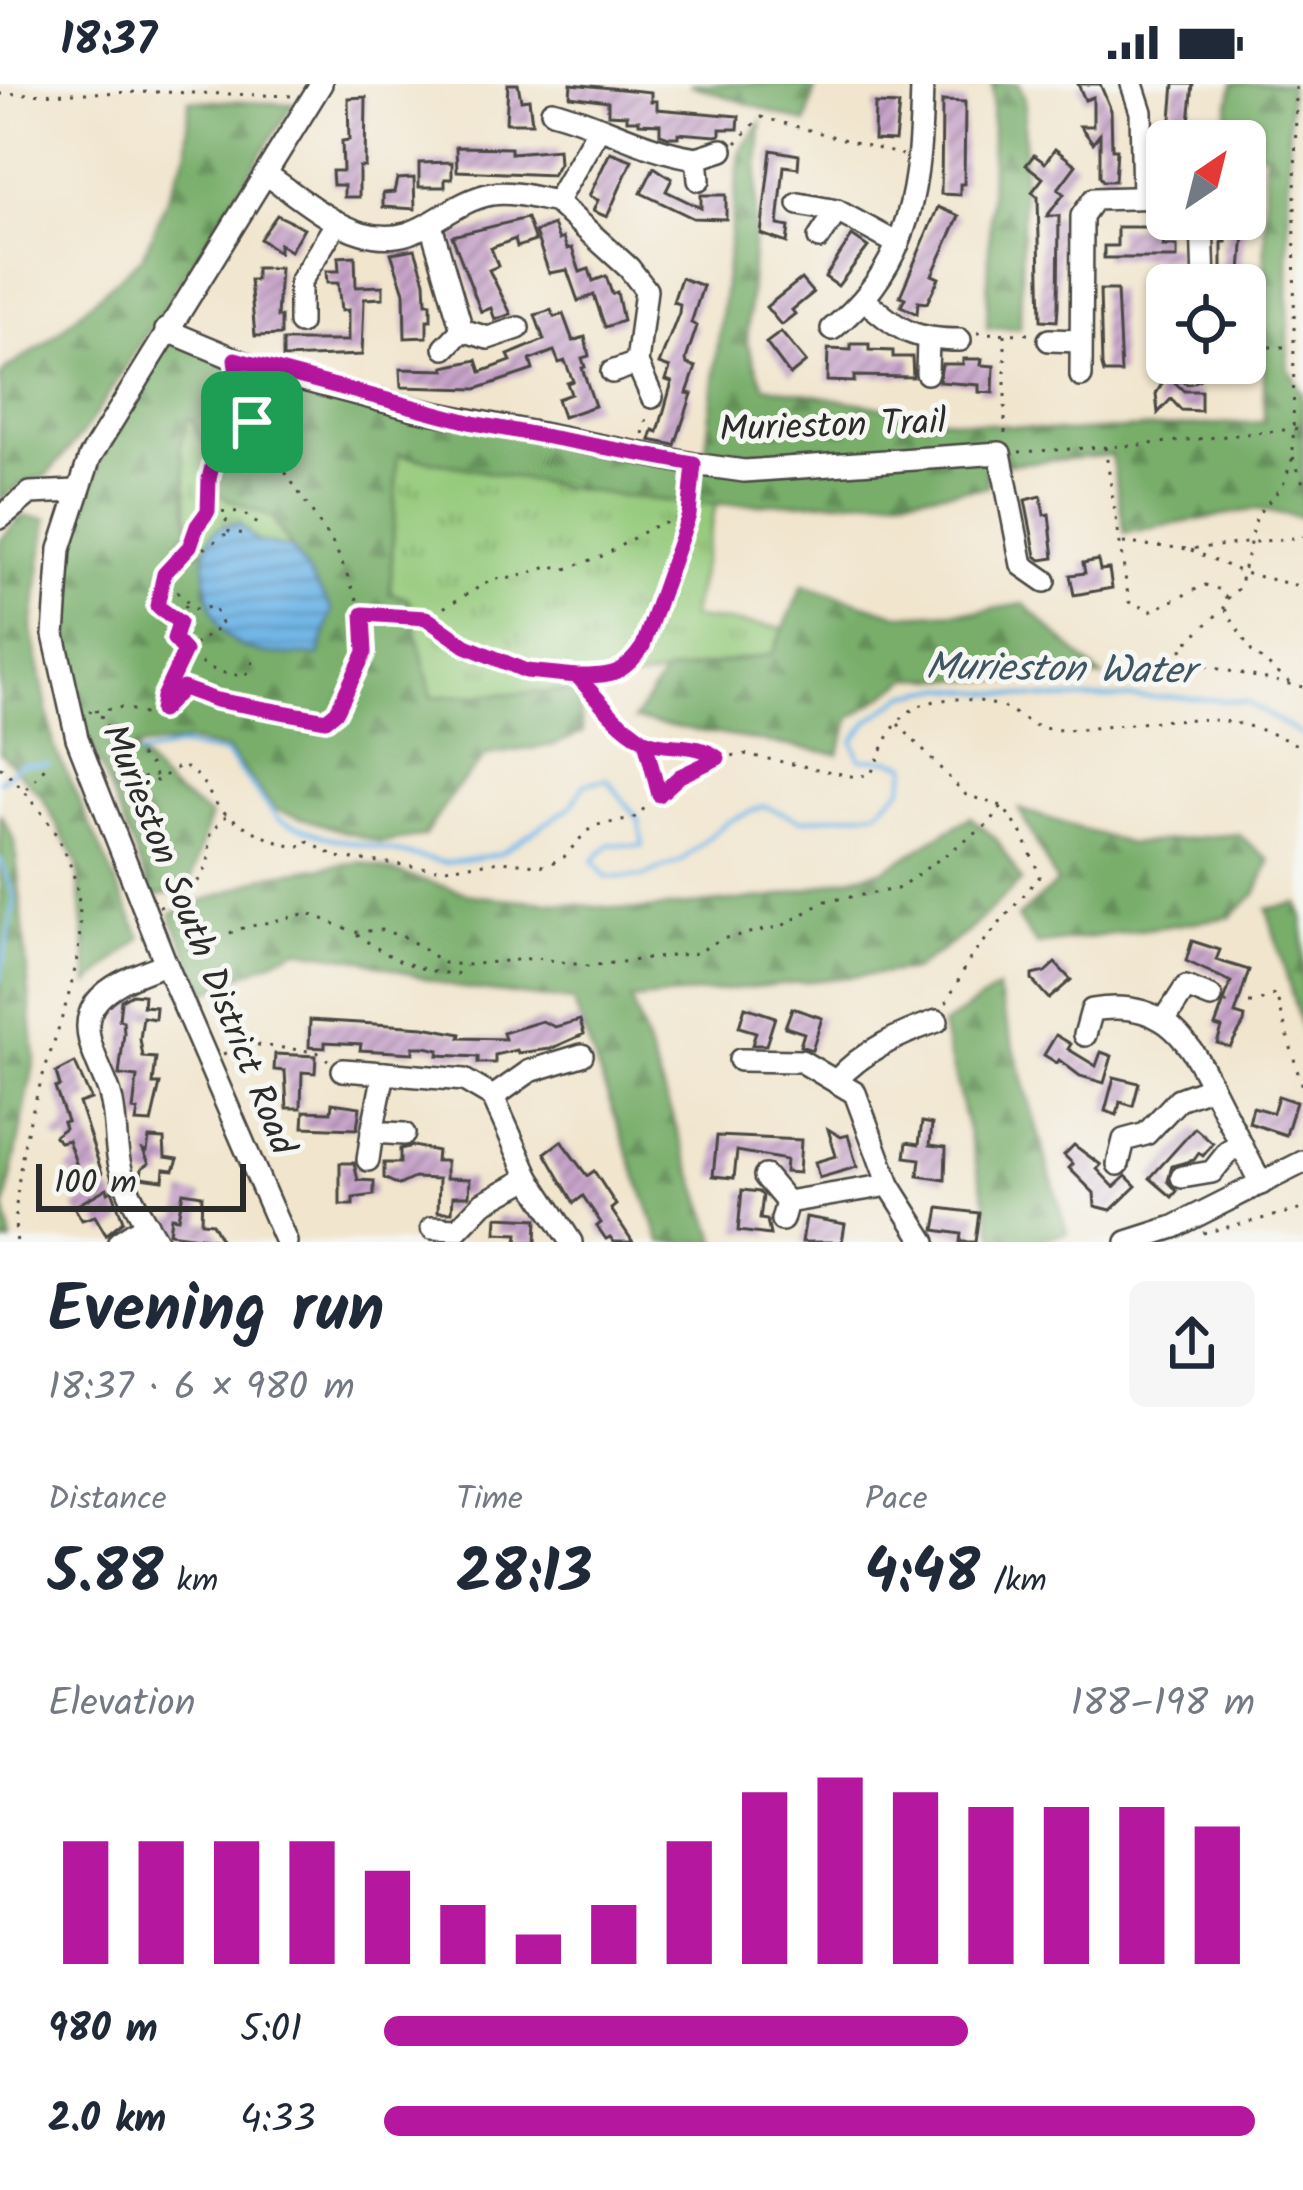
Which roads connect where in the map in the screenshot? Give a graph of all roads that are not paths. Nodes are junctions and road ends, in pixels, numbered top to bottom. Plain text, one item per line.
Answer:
1 (922, 84) edge
2 (1132, 84) edge
3 (317, 90) edge
4 (552, 111) dead end
5 (599, 128) junction
6 (722, 150) road end
7 (267, 175) junction
8 (1143, 197) joint
9 (556, 202) junction
10 (799, 204) dead end
11 (837, 211) junction
12 (337, 222) junction
13 (431, 226) junction
14 (819, 238) dead end
15 (898, 244) junction
16 (866, 302) junction
17 (300, 323) dead end
18 (518, 328) dead end
19 (832, 328) dead end
20 (166, 330) junction
21 (462, 330) junction
22 (928, 340) junction
23 (960, 340) road end
24 (1049, 340) road end
25 (1080, 341) junction
26 (445, 348) dead end
27 (637, 363) junction
28 (612, 372) dead end
29 (927, 374) dead end
30 (1081, 376) dead end
31 (652, 397) road end
32 (77, 490) junction
33 (0, 518) edge
34 (1045, 581) dead end
35 (166, 964) junction
36 (1211, 997) road end
37 (938, 1021) road end
38 (1164, 1021) junction
39 (1085, 1035) dead end
40 (583, 1055) dead end
41 (740, 1060) dead end
42 (343, 1070) road end
43 (384, 1073) junction
44 (837, 1080) junction
45 (1211, 1087) junction
46 (493, 1097) junction
47 (372, 1132) junction
48 (404, 1133) dead end
49 (1241, 1144) junction
50 (368, 1160) dead end
51 (1303, 1162) edge
52 (1118, 1164) dead end
53 (765, 1176) dead end
54 (1181, 1177) dead end
55 (529, 1178) junction
56 (1261, 1184) junction
57 (889, 1185) junction
58 (432, 1228) dead end
59 (152, 1233) edge
60 (461, 1235) edge
61 (1177, 1236) edge
62 (118, 1242) edge
63 (286, 1242) edge
64 (572, 1242) edge
65 (925, 1242) edge
66 (1127, 1242) edge

1 - 15 street
2 - 8 street
3 - 7 street, Murieston South District Road
4 - 5 street
5 - 6 street
5 - 9 street
7 - 12 street
7 - 20 street, Murieston South District Road
8 - 25 street
9 - 13 street
9 - 27 street
10 - 11 street
11 - 14 street
11 - 15 street
12 - 13 street
12 - 17 street
13 - 21 street
15 - 16 street
16 - 19 street
16 - 22 street
18 - 21 street
20 - 32 street, Murieston South District Road
20 - 34 street, Murieston Trail
21 - 26 street
22 - 23 street
22 - 29 street
24 - 25 street
25 - 30 street
27 - 28 street
27 - 31 street
32 - 33 street
32 - 35 street, Murieston South District Road
35 - 59 street
35 - 63 street, Murieston South District Road
36 - 38 street
37 - 44 street
38 - 39 street
38 - 45 street
40 - 46 street
41 - 44 street
42 - 43 street
43 - 46 street
43 - 47 street
44 - 57 street
45 - 49 street
45 - 52 street
46 - 55 street
47 - 48 street
47 - 50 street
49 - 54 street
49 - 56 street
51 - 56 street
53 - 57 street
55 - 60 street
55 - 64 street
56 - 61 street
57 - 65 street
58 - 60 street
59 - 62 street
61 - 66 street

